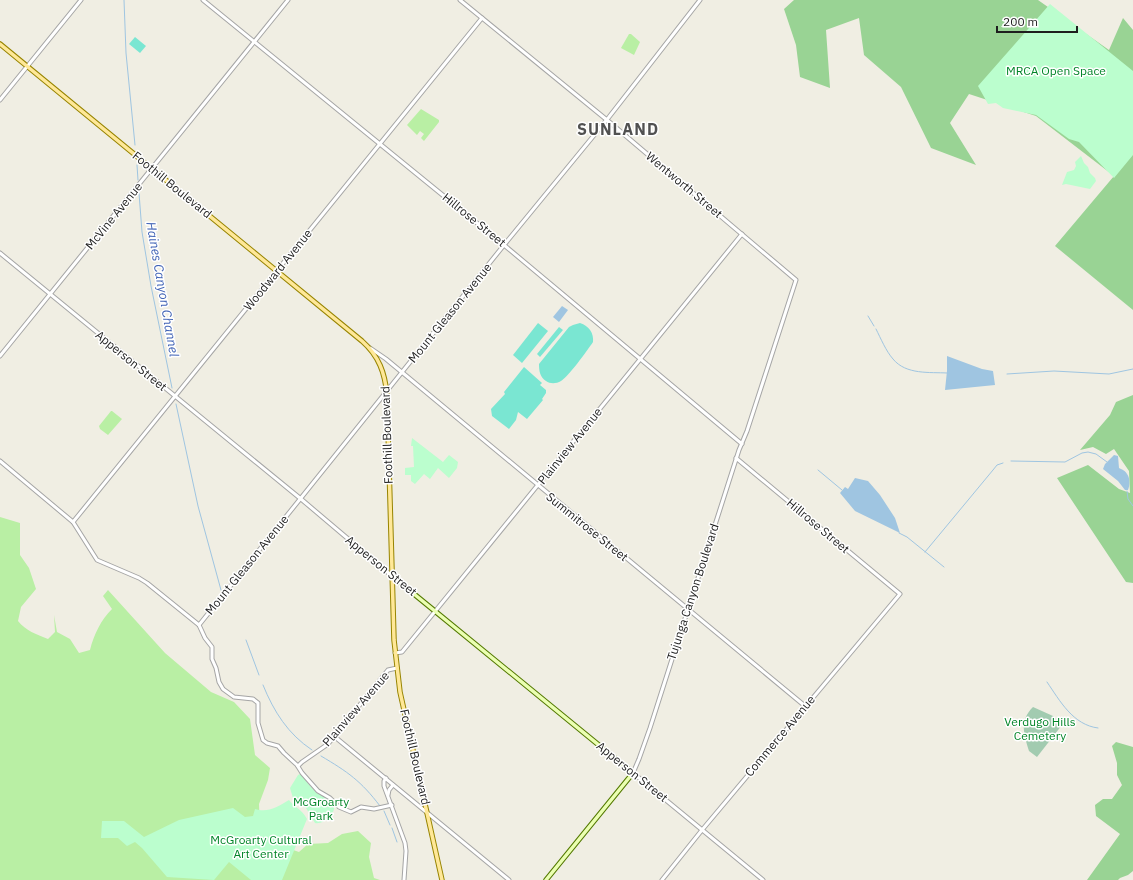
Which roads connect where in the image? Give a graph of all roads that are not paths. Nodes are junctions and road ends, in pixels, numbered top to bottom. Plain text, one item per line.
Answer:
1 (81, 0) edge
2 (203, 0) edge
3 (288, 0) edge
4 (460, 0) edge
5 (700, 0) edge
6 (482, 18) junction
7 (255, 42) junction
8 (0, 44) edge
9 (27, 66) junction
10 (0, 100) edge
11 (607, 120) junction
12 (380, 144) junction
13 (152, 169) junction
14 (742, 234) junction
15 (504, 245) junction
16 (0, 253) edge
17 (276, 271) junction
18 (796, 280) joint
19 (50, 295) junction
20 (369, 347) junction
21 (0, 356) edge
22 (640, 360) junction
23 (401, 373) junction
24 (386, 391) junction
25 (175, 397) junction
26 (742, 444) junction
27 (736, 458) junction
28 (0, 461) edge
29 (538, 486) junction
30 (301, 499) junction
31 (73, 522) junction
32 (392, 576) junction
33 (900, 594) joint
34 (688, 609) junction
35 (436, 611) junction
36 (199, 625) junction
37 (395, 653) junction
38 (397, 668) junction
39 (806, 706) junction
40 (335, 737) junction
41 (298, 766) junction
42 (632, 773) junction
43 (386, 778) junction
44 (393, 785) junction
45 (388, 796) junction
46 (392, 805) junction
47 (427, 813) junction
48 (702, 830) junction
49 (404, 880) edge
50 (442, 880) edge
51 (509, 880) edge
52 (546, 880) edge
53 (662, 880) edge
54 (763, 880) edge

1 - 9 street
2 - 7 street, Hillrose Street
3 - 7 street, McVine Avenue
4 - 6 street, Wentworth Street
5 - 11 street, Mount Gleason Avenue
6 - 11 street, Wentworth Street
6 - 12 street, Woodward Avenue
7 - 12 street, Hillrose Street
7 - 13 street, McVine Avenue
8 - 9 main road, Foothill Boulevard
9 - 10 street
9 - 13 main road, Foothill Boulevard
11 - 14 street, Wentworth Street
11 - 15 street, Mount Gleason Avenue
12 - 15 street, Hillrose Street
12 - 17 street, Woodward Avenue
13 - 17 main road, Foothill Boulevard
13 - 19 street, McVine Avenue
14 - 18 street, Wentworth Street
14 - 22 street, Plainview Avenue
15 - 22 street, Hillrose Street
15 - 23 street, Mount Gleason Avenue
16 - 19 street, Apperson Street
17 - 20 main road, Foothill Boulevard
17 - 25 street, Woodward Avenue
18 - 26 street, Tujunga Canyon Boulevard
19 - 21 street, McVine Avenue
19 - 25 street, Apperson Street
20 - 23 street, Summitrose Street
20 - 24 main road, Foothill Boulevard
22 - 26 street, Hillrose Street
22 - 29 street, Plainview Avenue
23 - 24 street, Mount Gleason Avenue
23 - 29 street, Summitrose Street
24 - 30 street, Mount Gleason Avenue
24 - 32 main road, Foothill Boulevard
25 - 30 street, Apperson Street
25 - 31 street, Woodward Avenue
26 - 27 street, Tujunga Canyon Boulevard
27 - 33 street, Hillrose Street
27 - 34 street, Tujunga Canyon Boulevard
28 - 31 street
29 - 34 street, Summitrose Street
29 - 35 street, Plainview Avenue
30 - 32 street, Apperson Street
30 - 36 street, Mount Gleason Avenue
31 - 36 street
32 - 35 main road, Apperson Street
32 - 37 main road, Foothill Boulevard
33 - 39 street, Commerce Avenue
34 - 39 street, Summitrose Street
34 - 42 street, Tujunga Canyon Boulevard
35 - 37 street, Plainview Avenue
35 - 42 main road, Apperson Street
36 - 41 street
37 - 38 main road, Foothill Boulevard
38 - 40 street, Plainview Avenue
38 - 47 main road, Foothill Boulevard
39 - 48 street, Commerce Avenue
40 - 41 street, Plainview Avenue
40 - 43 street
41 - 46 street
42 - 48 street, Apperson Street
42 - 52 main road, Tujunga Canyon Boulevard
43 - 44 street
43 - 45 street
44 - 45 street
44 - 47 street
45 - 46 street
46 - 49 street
47 - 50 main road, Foothill Boulevard
47 - 51 street
48 - 53 street, Commerce Avenue
48 - 54 street, Apperson Street

